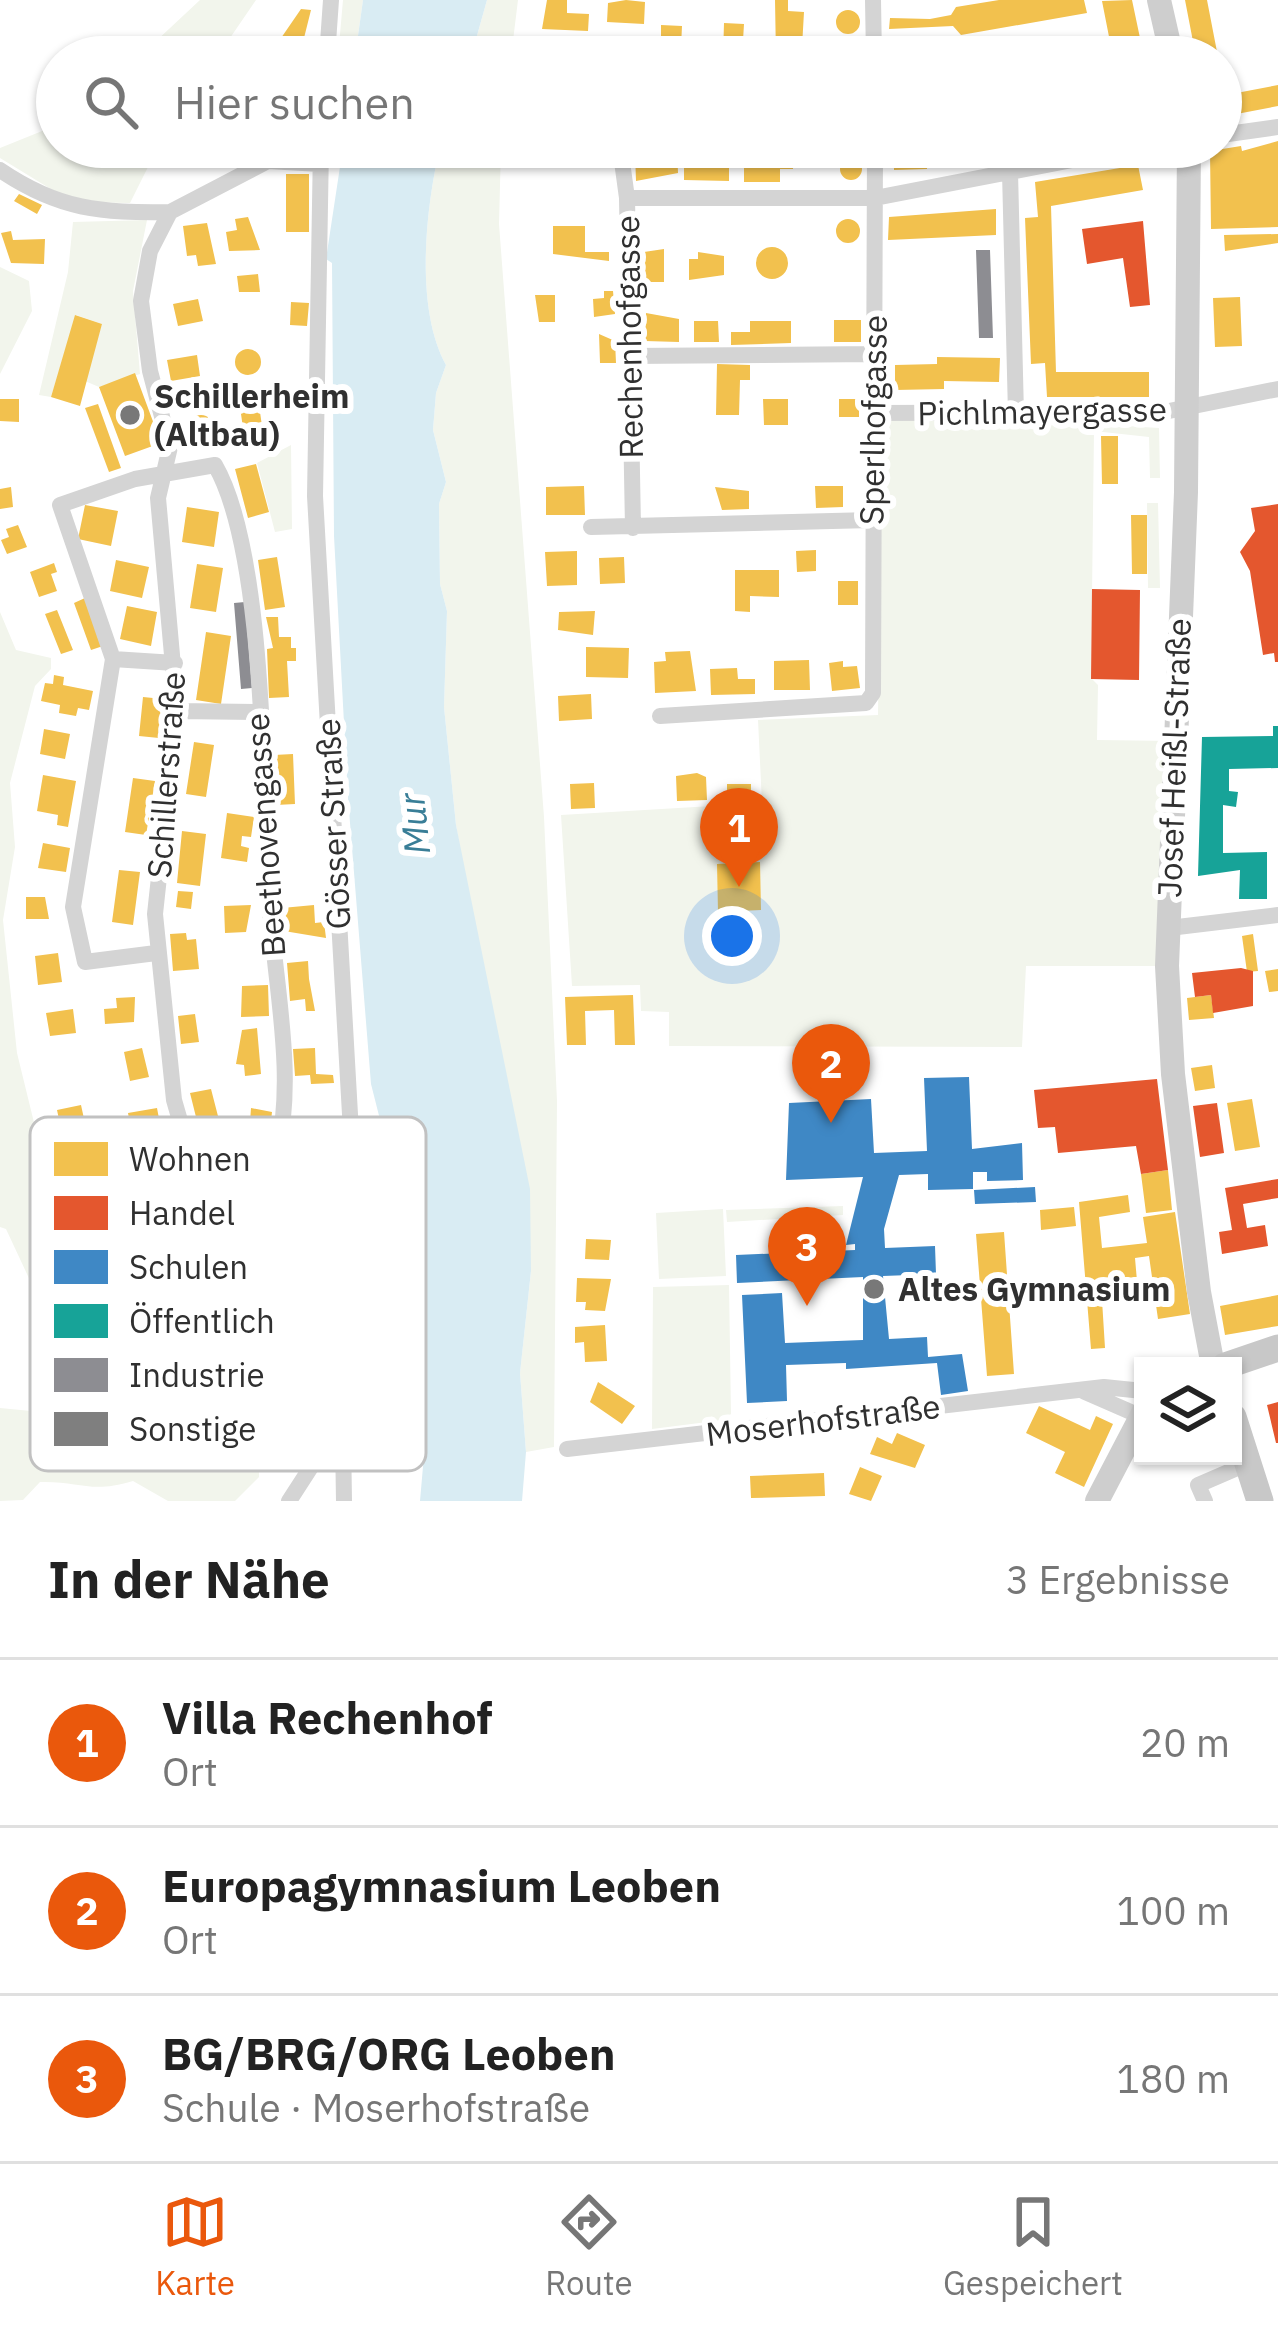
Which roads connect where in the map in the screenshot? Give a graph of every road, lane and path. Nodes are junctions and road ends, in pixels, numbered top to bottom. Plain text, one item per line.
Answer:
1 (332, 0) edge
2 (873, 0) edge
3 (1159, 0) edge
4 (329, 36) edge
5 (874, 36) edge
6 (1167, 36) edge
7 (1278, 127) edge
8 (1242, 132) edge
9 (255, 168) edge
10 (320, 168) edge
11 (623, 168) edge
12 (874, 168) edge
13 (1031, 168) edge
14 (1189, 168) edge
15 (0, 170) edge
16 (1010, 172) junction
17 (627, 198) junction
18 (875, 198) junction
19 (170, 212) junction
20 (875, 355) junction
21 (629, 356) junction
22 (1278, 389) edge
23 (1188, 409) junction
24 (875, 413) junction
25 (1016, 414) junction
26 (162, 472) junction
27 (872, 520) junction
28 (591, 527) dead end
29 (633, 528) junction
30 (113, 658) junction
31 (175, 663) junction
32 (177, 711) junction
33 (258, 712) junction
34 (660, 716) dead end
35 (1278, 915) edge
36 (1169, 928) junction
37 (156, 953) junction
38 (179, 1117) edge
39 (280, 1117) edge
40 (350, 1117) edge
41 (1278, 1348) edge
42 (1224, 1357) edge
43 (1242, 1359) edge
44 (1078, 1390) junction
45 (1134, 1405) edge
46 (1134, 1405) edge
47 (1134, 1424) edge
48 (1242, 1443) edge
49 (567, 1449) dead end
50 (1249, 1463) junction
51 (308, 1471) edge
52 (344, 1471) edge
53 (289, 1501) edge
54 (344, 1501) edge
55 (1097, 1501) edge
56 (1205, 1501) edge
57 (1260, 1501) edge

1 - 4 street
2 - 5 street
3 - 6 main road
7 - 8 street
9 - 19 street
10 - 40 street, Gösser Straße
11 - 17 street, Rechenhofgasse
12 - 18 street, Sperlhofgasse
13 - 16 street
14 - 23 main road, Josef Heißl-Straße
15 - 19 street
16 - 18 street
16 - 25 street
17 - 18 street
17 - 21 street, Rechenhofgasse
18 - 20 street, Sperlhofgasse
19 - 26 street, Schillerstraße
20 - 21 street
20 - 24 street, Sperlhofgasse
21 - 29 street, Rechenhofgasse
22 - 23 street, Pichlmayergasse
23 - 25 street, Pichlmayergasse
23 - 36 main road, Josef Heißl-Straße
24 - 25 street, Pichlmayergasse
24 - 27 street, Sperlhofgasse
26 - 30 street
26 - 31 street, Schillerstraße
26 - 33 street, Beethovengasse
27 - 29 street
27 - 34 street, Sperlhofgasse
28 - 29 street
30 - 31 street
30 - 37 street
31 - 32 street, Schillerstraße
32 - 33 street
32 - 37 street, Schillerstraße
33 - 39 street, Beethovengasse
35 - 36 street
36 - 42 main road, Josef Heißl-Straße
37 - 38 street, Schillerstraße
41 - 43 main road
44 - 45 street
44 - 46 street, Moserhofstraße
44 - 49 street, Moserhofstraße
47 - 55 main road
48 - 50 main road
50 - 56 street
50 - 57 main road
51 - 53 street
52 - 54 street, Gösser Straße

